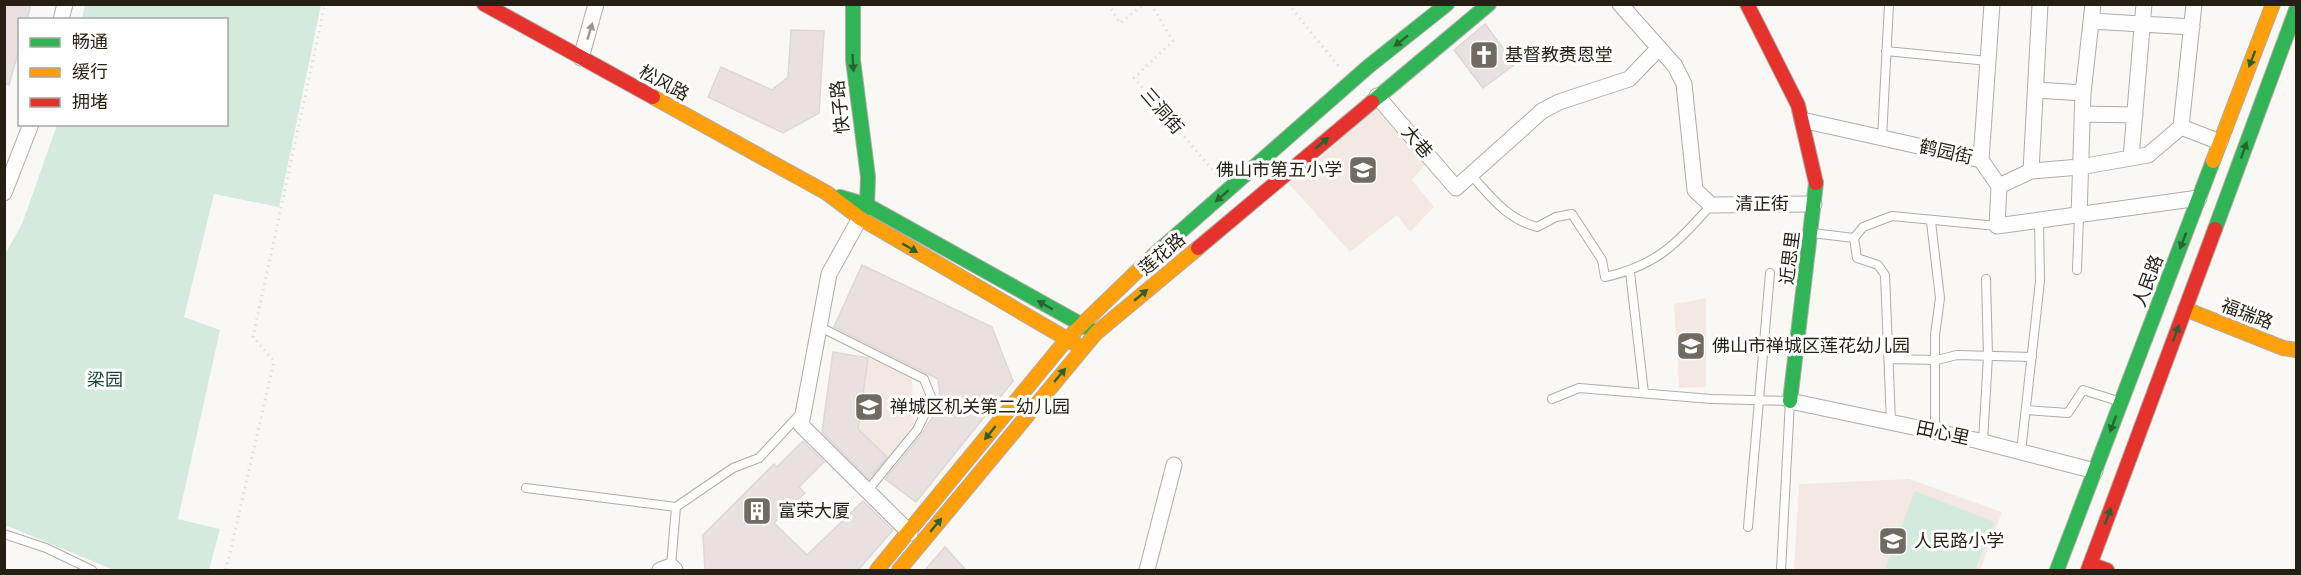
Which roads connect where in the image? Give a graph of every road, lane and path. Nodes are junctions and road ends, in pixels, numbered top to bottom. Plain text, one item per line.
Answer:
1 (325, 4) edge
2 (484, 4) edge
3 (596, 4) edge
4 (853, 4) edge
5 (1108, 4) edge
6 (1144, 4) edge
7 (1151, 4) edge
8 (1288, 4) edge
9 (1447, 4) edge
10 (1489, 4) edge
11 (1620, 4) edge
12 (1889, 4) edge
13 (1992, 4) edge
14 (2040, 4) edge
15 (2093, 4) edge
16 (2144, 4) edge
17 (2194, 4) edge
18 (2273, 4) edge
19 (1747, 5) edge
20 (2296, 10) edge
21 (2091, 21) junction
22 (2142, 24) junction
23 (2192, 27) junction
24 (1659, 48) junction
25 (1886, 51) junction
26 (582, 58) junction
27 (1988, 61) junction
28 (1352, 82) junction
29 (2036, 90) junction
30 (2083, 93) junction
31 (1377, 96) junction
32 (2082, 114) junction
33 (2134, 115) junction
34 (1802, 120) junction
35 (30, 126) edge
36 (2181, 127) junction
37 (1882, 138) junction
38 (2220, 142) junction
39 (2131, 158) junction
40 (1981, 160) junction
41 (2080, 167) junction
42 (2031, 171) junction
43 (1472, 176) junction
44 (1999, 186) junction
45 (1229, 189) junction
46 (4, 193) edge
47 (2199, 198) junction
48 (1814, 204) junction
49 (1711, 205) junction
50 (863, 212) junction
51 (2079, 216) junction
52 (2039, 221) junction
53 (1931, 222) junction
54 (1997, 226) junction
55 (1811, 232) junction
56 (1854, 238) junction
57 (2077, 270) dead end
58 (1630, 272) junction
59 (1770, 273) dead end
60 (1986, 279) dead end
61 (2185, 309) junction
62 (1082, 325) junction
63 (818, 326) junction
64 (1096, 333) junction
65 (1067, 339) junction
66 (1083, 348) junction
67 (2296, 350) edge
68 (1988, 356) junction
69 (2032, 357) junction
70 (1888, 359) junction
71 (1937, 360) junction
72 (1644, 393) junction
73 (1552, 399) dead end
74 (1758, 400) junction
75 (1790, 401) junction
76 (2122, 402) junction
77 (803, 410) junction
78 (2026, 410) junction
79 (1891, 422) junction
80 (1935, 431) junction
81 (1983, 442) junction
82 (2021, 452) junction
83 (1174, 465) dead end
84 (2095, 471) junction
85 (526, 488) dead end
86 (868, 490) junction
87 (676, 507) junction
88 (1748, 527) dead end
89 (910, 533) junction
90 (4, 534) edge
91 (2089, 567) edge
92 (669, 569) edge
93 (92, 570) edge
94 (226, 570) edge
95 (877, 570) edge
96 (899, 570) edge
97 (1147, 570) edge
98 (1782, 570) edge
99 (2057, 570) edge
100 (2107, 570) edge

1 - 94 path
2 - 26 main road, 松风路
26 -> 3 street
4 -> 50 main road, 快子路
5 - 6 path
7 - 45 path, 三洞街
8 - 28 path
9 -> 28 main road, 莲花路
10 - 31 main road, 莲花路
11 - 24 street
12 - 25 lane
13 - 27 street
14 - 29 street
15 - 21 street
16 - 22 street
17 - 23 street
18 -> 38 main road, 人民路
19 - 34 main road
61 -> 20 main road
21 - 22 street
21 - 30 street
22 - 23 street
22 - 33 street
23 - 36 street
24 - 43 street
24 - 49 street
25 - 27 lane
25 - 37 lane
26 - 50 main road, 松风路
27 - 40 street
28 - 45 main road, 莲花路
29 - 30 street
29 - 42 street
30 - 32 street
31 - 43 street, 大巷
64 -> 31 main road, 莲花路
32 - 33 street
32 - 41 street
33 - 39 street
34 - 37 street, 鹤园街
34 - 48 main road, 近思里
35 - 46 street
36 - 38 street
36 - 39 street
37 - 40 street, 鹤园街
38 - 47 main road, 人民路
39 - 41 street
40 - 44 street, 鹤园街
41 - 42 street
41 - 51 street
42 - 44 street
43 - 58 lane
44 - 54 street
45 -> 62 main road, 莲花路
47 - 51 street
47 -> 76 main road, 人民路
48 - 49 street, 清正街
48 - 55 main road, 近思里
49 - 58 lane
62 -> 50 main road
50 - 63 street
50 -> 65 main road
51 - 52 street
51 - 57 lane
52 - 54 street
52 - 69 lane
53 - 54 lane
53 - 56 lane
53 - 71 lane
55 - 56 lane
55 - 75 main road, 近思里
56 - 70 lane
58 - 72 lane
59 - 74 lane
60 - 68 lane
61 - 67 main road, 福瑞路
91 -> 61 main road
62 - 64 main road
62 - 65 main road, 莲花路
63 - 77 street
63 - 86 lane
64 - 66 main road, 莲花路
65 - 66 main road
65 -> 89 main road, 莲花路
96 -> 66 main road, 莲花路
68 - 69 lane
68 - 71 lane
68 - 81 lane
69 - 78 lane
70 - 71 lane
70 - 79 lane
71 - 80 lane
72 - 73 lane
72 - 74 lane
74 - 75 lane
74 - 88 lane
75 - 79 street, 田心里
75 - 98 lane
76 - 78 lane
76 -> 84 main road, 人民路
77 - 86 street
77 - 87 lane
78 - 82 lane
79 - 80 street, 田心里
80 - 81 street, 田心里
81 - 82 street, 田心里
82 - 84 street, 田心里
83 - 97 street
84 - 99 main road, 人民路
85 - 87 lane
86 - 89 street
87 - 92 lane
89 - 95 main road, 莲花路
90 - 93 lane
91 - 100 main road

